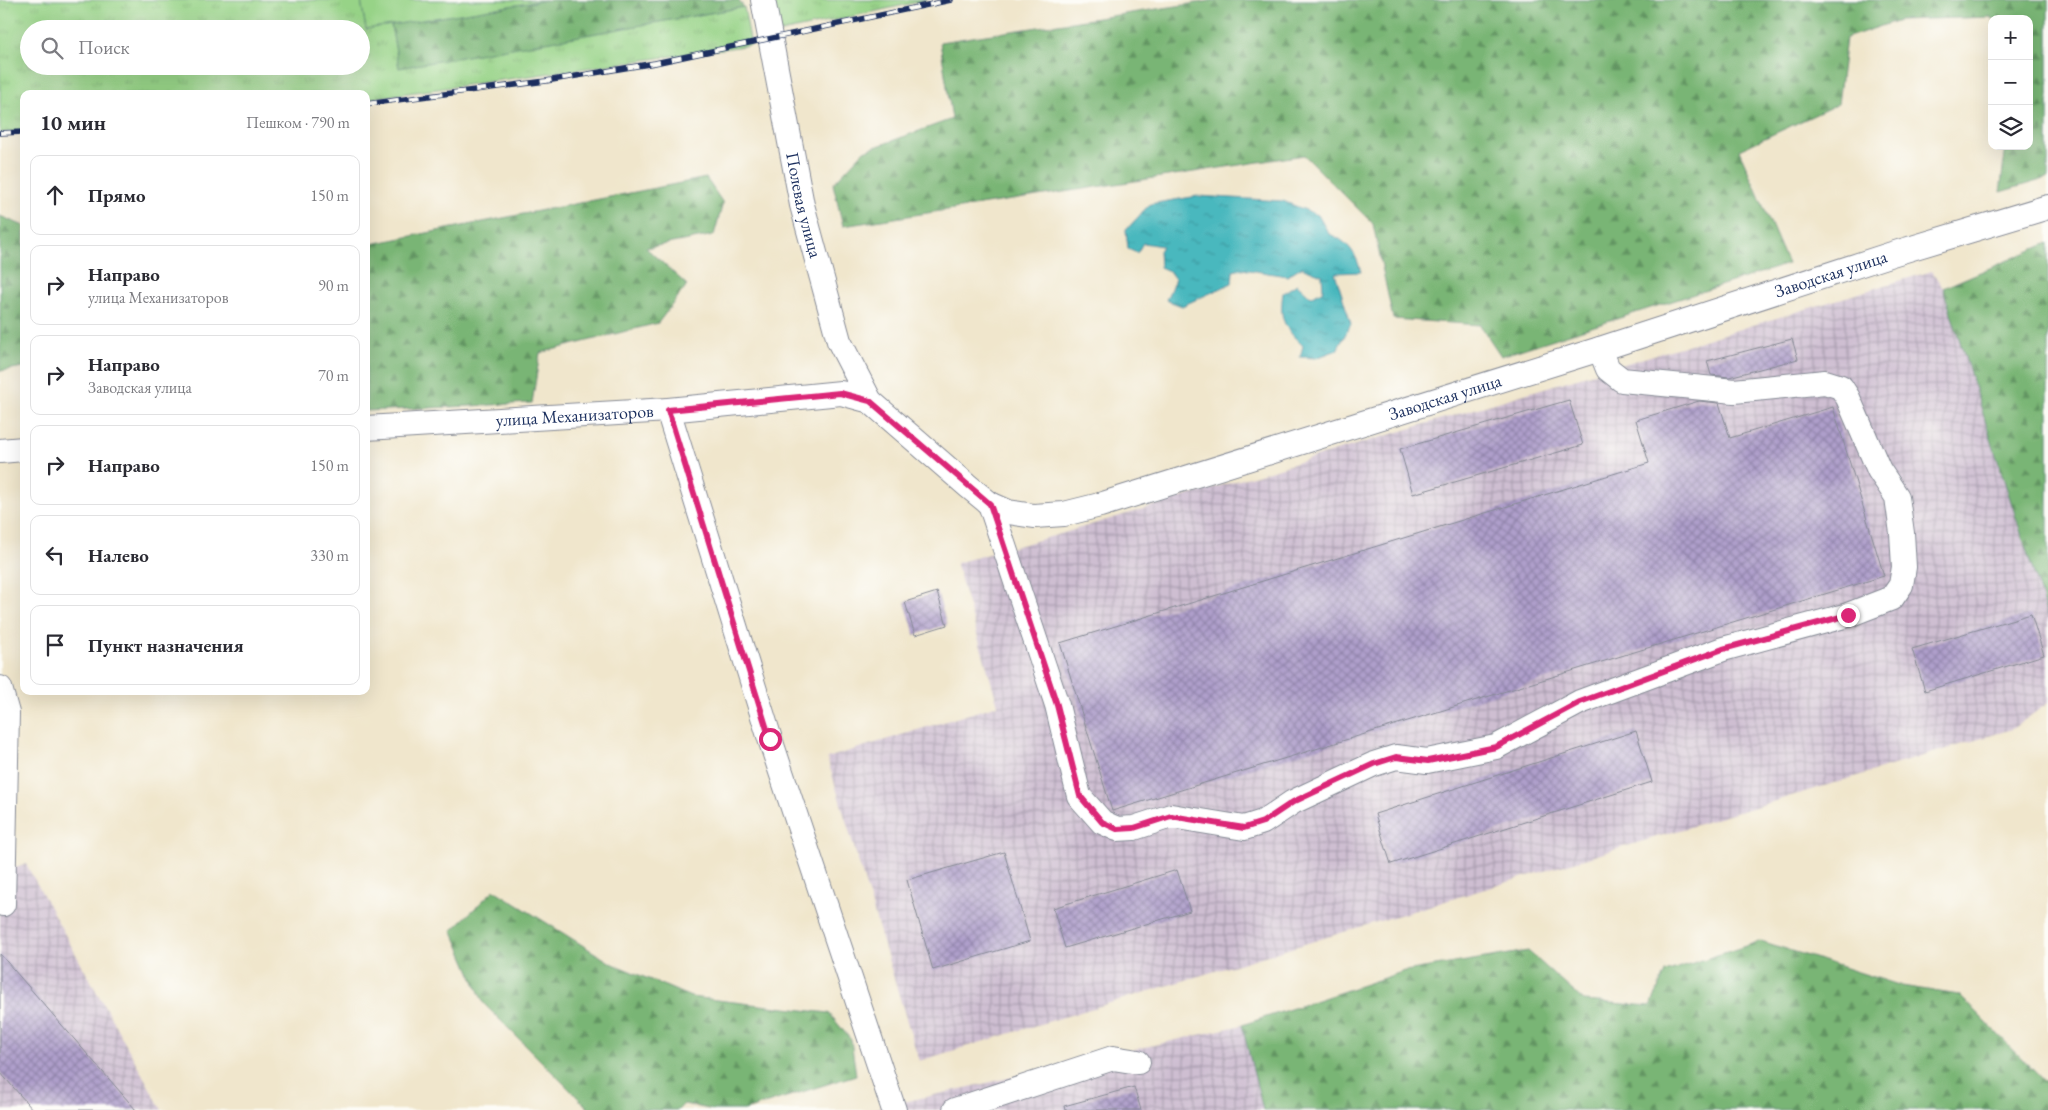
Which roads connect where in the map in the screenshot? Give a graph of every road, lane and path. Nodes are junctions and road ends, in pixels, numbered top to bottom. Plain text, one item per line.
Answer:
1 (762, 0) edge
2 (2048, 207) edge
3 (1600, 349) junction
4 (870, 401) junction
5 (668, 410) junction
6 (370, 428) edge
7 (20, 449) edge
8 (0, 451) edge
9 (990, 504) junction
10 (0, 688) edge
11 (3, 904) dead end
12 (1138, 1062) dead end
13 (894, 1110) edge
14 (955, 1110) edge

1 - 4 street, Полевая улица
2 - 3 street, Заводская улица
3 - 9 street, Заводская улица
3 - 9 street
4 - 5 street, улица Механизаторов
4 - 9 street, Заводская улица
5 - 6 street, улица Механизаторов
5 - 13 street
7 - 8 street
10 - 11 street
12 - 14 street

